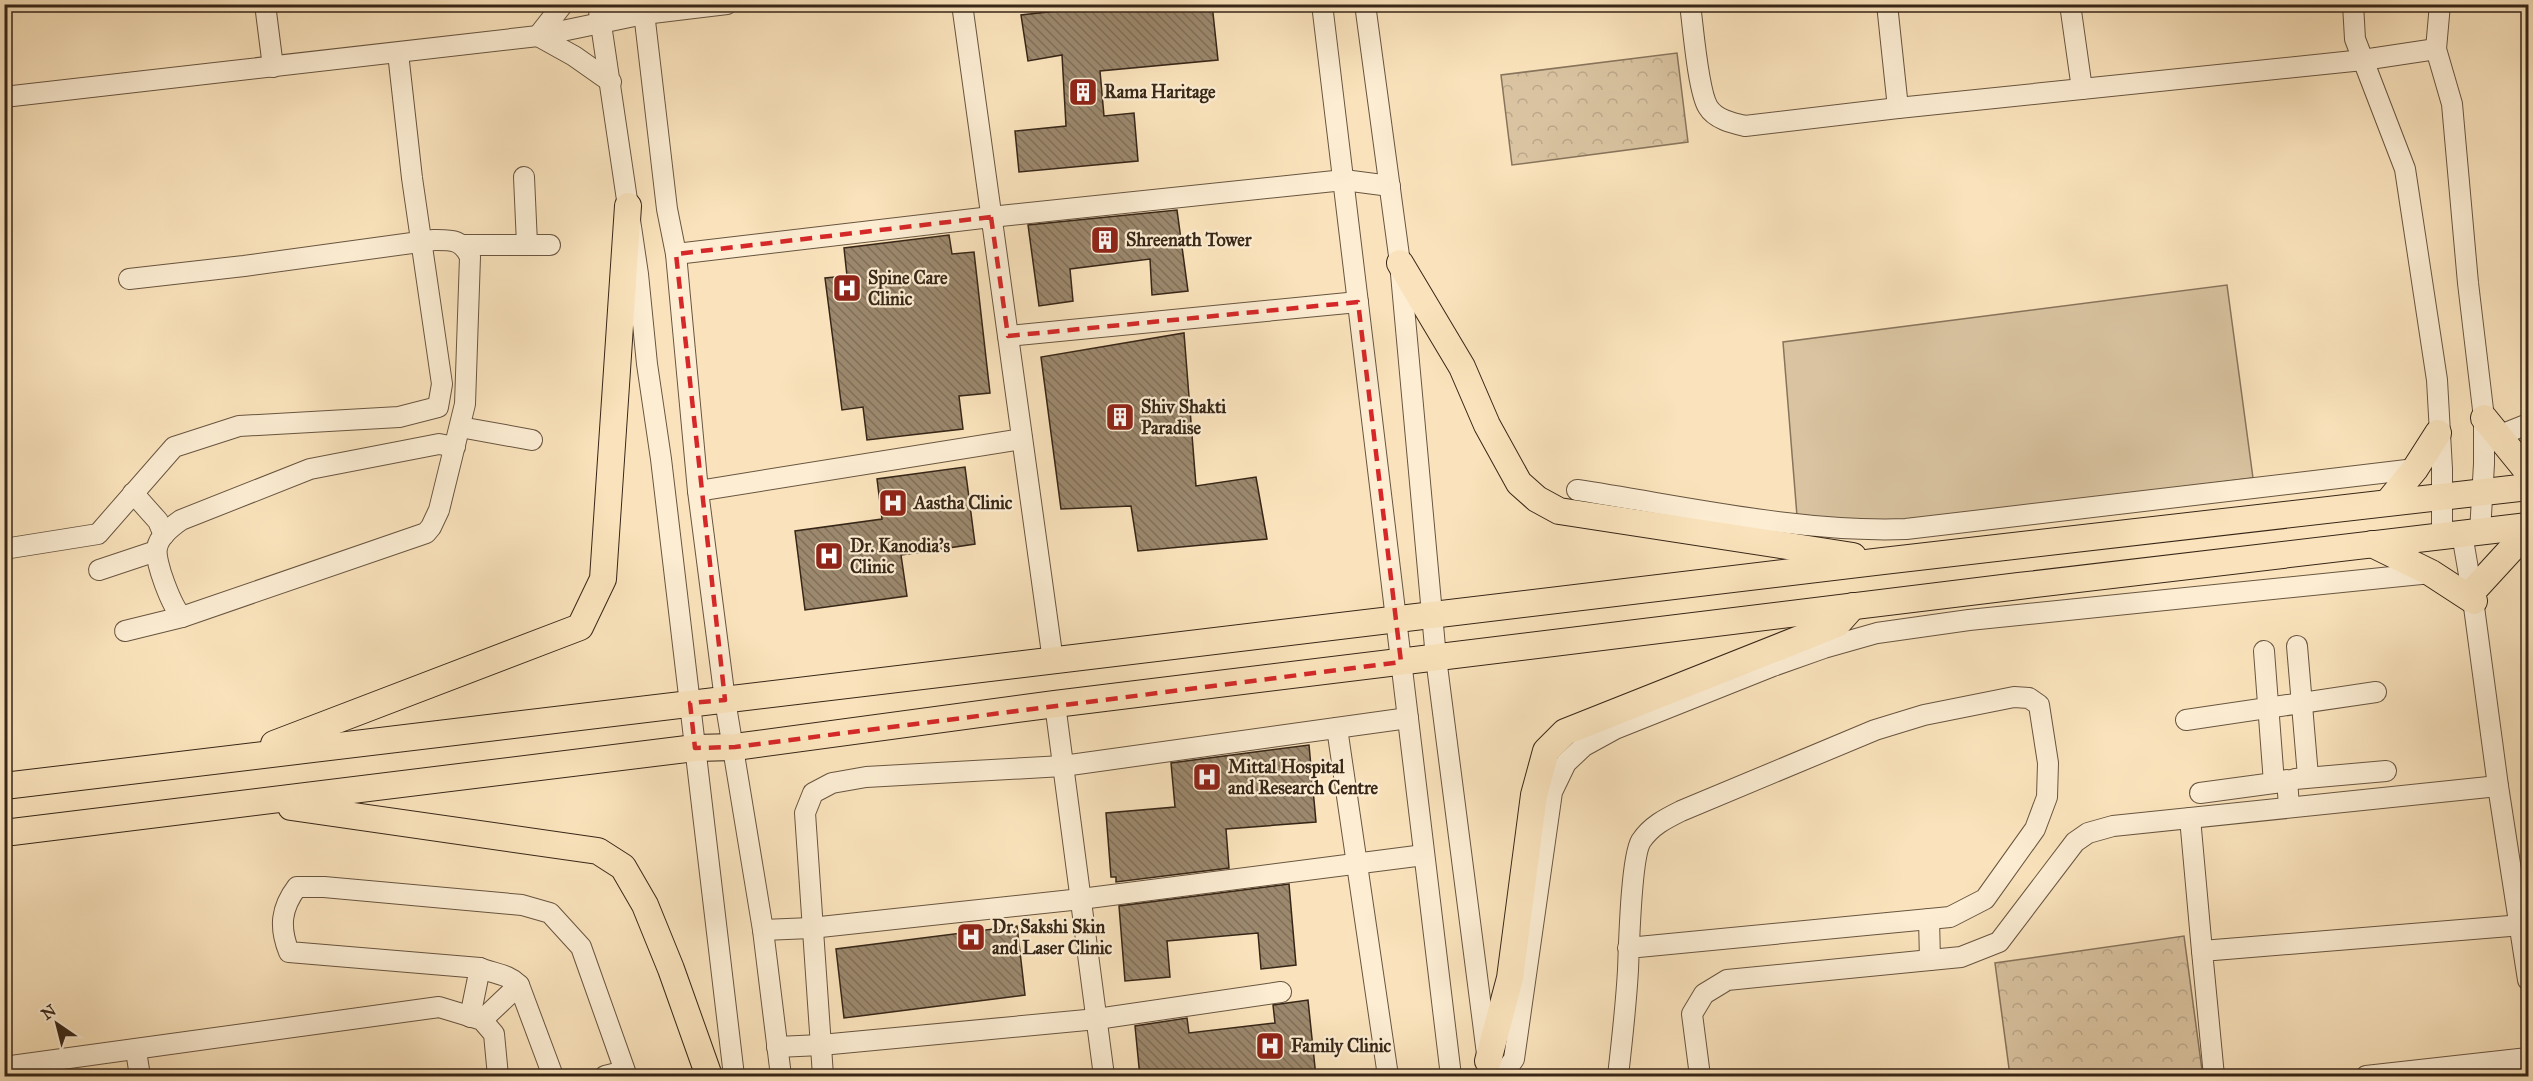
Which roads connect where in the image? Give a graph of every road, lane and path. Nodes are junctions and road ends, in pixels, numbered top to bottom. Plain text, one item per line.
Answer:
1 (265, 4) edge
2 (563, 4) edge
3 (598, 4) edge
4 (728, 4) edge
5 (962, 4) edge
6 (1322, 4) edge
7 (1365, 4) edge
8 (1690, 4) edge
9 (1887, 4) edge
10 (2070, 4) edge
11 (2353, 4) edge
12 (2440, 4) edge
13 (644, 10) edge
14 (601, 24) junction
15 (538, 36) junction
16 (2436, 49) junction
17 (398, 53) junction
18 (2363, 60) junction
19 (273, 67) junction
20 (611, 82) junction
21 (2082, 89) junction
22 (4, 97) edge
23 (1898, 108) junction
24 (524, 177) dead end
25 (1344, 180) junction
26 (1390, 186) junction
27 (628, 206) junction
28 (992, 217) junction
29 (422, 241) junction
30 (527, 244) junction
31 (464, 245) junction
32 (550, 245) dead end
33 (676, 254) junction
34 (1400, 263) junction
35 (129, 279) dead end
36 (1359, 302) junction
37 (1008, 336) junction
38 (2529, 424) edge
39 (460, 427) junction
40 (2438, 433) junction
41 (2504, 437) edge
42 (1022, 439) junction
43 (532, 440) dead end
44 (455, 447) junction
45 (2415, 469) junction
46 (2529, 472) edge
47 (2529, 487) edge
48 (1577, 490) dead end
49 (698, 491) junction
50 (133, 493) junction
51 (2482, 493) junction
52 (2442, 496) junction
53 (2388, 502) junction
54 (2529, 526) edge
55 (2529, 531) edge
56 (2461, 534) junction
57 (160, 543) junction
58 (2372, 544) junction
59 (4, 549) edge
60 (1883, 561) junction
61 (99, 570) dead end
62 (2431, 573) junction
63 (2473, 596) junction
64 (1853, 606) junction
65 (1432, 616) junction
66 (182, 618) junction
67 (1397, 620) junction
68 (124, 631) dead end
69 (2297, 646) dead end
70 (2264, 651) dead end
71 (1436, 658) junction
72 (1053, 661) junction
73 (1401, 662) junction
74 (2376, 692) dead end
75 (725, 699) junction
76 (2303, 702) junction
77 (690, 704) junction
78 (1054, 704) junction
79 (2267, 706) junction
80 (1408, 718) junction
81 (2186, 720) dead end
82 (1337, 728) junction
83 (735, 747) junction
84 (695, 748) junction
85 (240, 757) junction
86 (1063, 766) junction
87 (2385, 771) dead end
88 (2308, 776) junction
89 (2281, 782) junction
90 (4, 786) edge
91 (2498, 786) junction
92 (2200, 792) dead end
93 (260, 802) junction
94 (2289, 806) junction
95 (2190, 818) junction
96 (4, 833) edge
97 (1425, 855) junction
98 (1356, 863) junction
99 (1081, 899) junction
100 (1929, 919) junction
101 (2522, 925) junction
102 (811, 928) junction
103 (763, 930) junction
104 (1628, 948) junction
105 (2527, 949) edge
106 (2202, 951) junction
107 (1930, 960) junction
108 (480, 968) junction
109 (2529, 980) edge
110 (519, 985) junction
111 (1281, 992) dead end
112 (476, 1018) junction
113 (1097, 1019) junction
114 (821, 1045) junction
115 (777, 1047) junction
116 (136, 1051) junction
117 (2529, 1058) edge
118 (4, 1067) edge
119 (1493, 1072) edge
120 (140, 1077) edge
121 (498, 1077) edge
122 (553, 1077) edge
123 (605, 1077) edge
124 (709, 1077) edge
125 (734, 1077) edge
126 (781, 1077) edge
127 (824, 1077) edge
128 (1104, 1077) edge
129 (1388, 1077) edge
130 (1451, 1077) edge
131 (1618, 1077) edge
132 (1700, 1077) edge
133 (2214, 1077) edge
134 (2366, 1077) edge

1 - 19 street
2 - 15 street
3 - 14 street
4 - 13 street
5 - 28 street
6 - 25 street
7 - 26 street
8 - 23 street
9 - 23 street
10 - 21 street
11 - 18 street
12 - 16 street
13 - 14 street
13 - 33 street
14 - 15 street
14 - 20 street
15 - 17 street
15 - 20 street
16 - 18 street
16 - 41 street
17 - 19 street
17 - 29 street
18 - 21 street
18 - 40 street
19 - 22 street
20 - 27 street
21 - 23 street
24 - 30 street
25 - 26 street
25 - 28 street
25 - 36 street
26 - 34 street
27 - 77 street
27 - 85 main road
28 - 33 street
28 - 37 street
29 - 31 street
29 - 35 street
29 - 50 street
30 - 31 street
30 - 32 street
31 - 39 street
33 - 49 street
34 - 60 main road
34 - 65 street
36 - 37 street
36 - 67 street
37 - 42 street
38 - 41 street
39 - 43 street
39 - 44 street
40 - 45 main road
40 - 52 street
41 - 46 main road
41 - 51 street
42 - 49 street
42 - 72 street
44 - 57 street
44 - 66 street
45 - 48 street
45 - 53 main road
47 - 51 main road
49 - 75 street
50 - 57 street
50 - 59 street
51 - 52 main road
51 - 56 street
52 - 53 main road
52 - 56 street
53 - 60 main road
54 - 56 main road
55 - 63 main road
56 - 58 main road
56 - 63 street
57 - 61 street
57 - 66 street
58 - 62 main road
58 - 64 main road
60 - 65 main road
62 - 63 main road
62 - 119 street
63 - 91 street
64 - 71 main road
64 - 119 main road
65 - 67 main road
65 - 71 street
66 - 68 street
67 - 72 main road
67 - 73 street
69 - 76 street
70 - 79 street
71 - 73 main road
71 - 119 street
72 - 75 main road
73 - 78 main road
73 - 80 street
74 - 76 street
75 - 77 main road
75 - 83 street
76 - 79 street
76 - 88 street
77 - 84 street
77 - 85 main road
78 - 83 main road
78 - 86 street
79 - 81 street
79 - 89 street
80 - 82 street
80 - 97 street
82 - 86 street
82 - 98 street
83 - 84 main road
83 - 103 street
84 - 93 main road
84 - 125 street
85 - 90 main road
86 - 99 street
86 - 102 street
87 - 88 street
88 - 89 street
89 - 92 street
89 - 94 street
91 - 94 street
91 - 101 street
93 - 96 main road
93 - 124 main road
94 - 95 street
95 - 106 street
95 - 107 street
97 - 98 street
97 - 130 street
98 - 99 street
98 - 129 street
99 - 102 street
99 - 113 street
100 - 104 street
100 - 104 street
100 - 107 street
101 - 105 street
101 - 106 street
102 - 103 street
102 - 114 street
103 - 115 street
104 - 131 street
105 - 109 street
106 - 133 street
107 - 132 street
108 - 110 street
108 - 112 street
108 - 123 street
110 - 112 street
110 - 122 street
111 - 113 street
112 - 116 street
112 - 121 street
113 - 114 street
113 - 128 street
114 - 115 street
114 - 127 street
115 - 126 street
116 - 118 street
116 - 120 street
117 - 134 street

